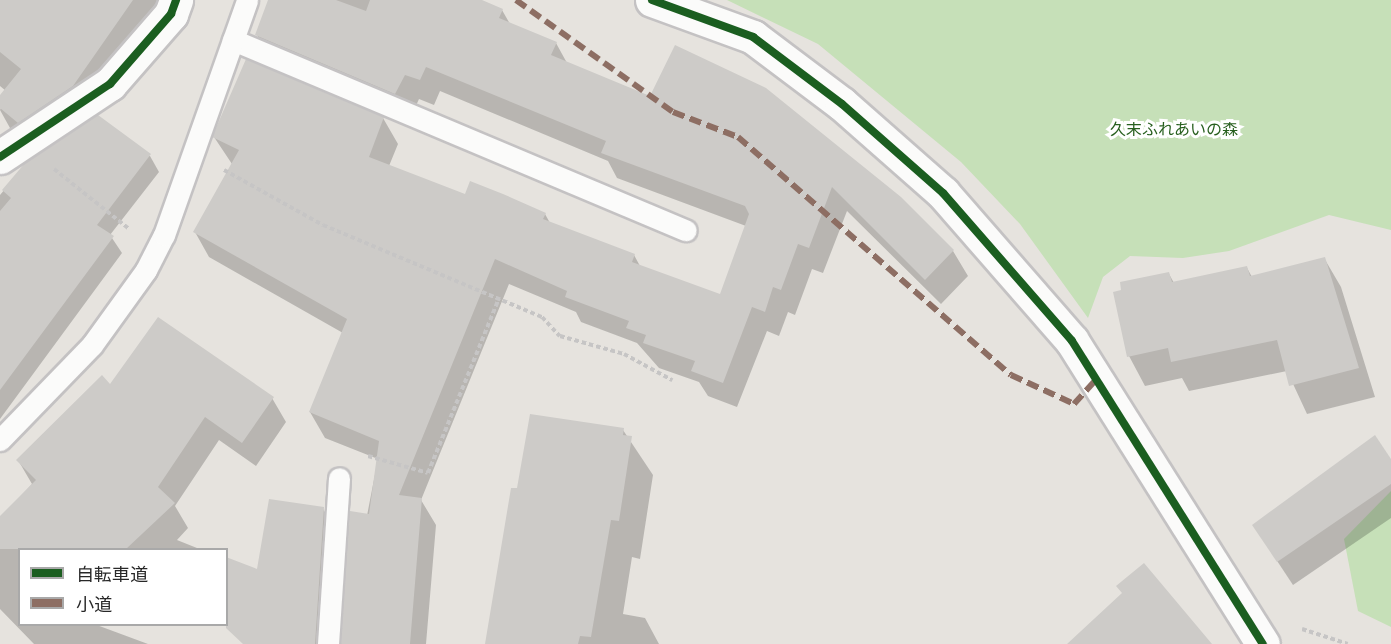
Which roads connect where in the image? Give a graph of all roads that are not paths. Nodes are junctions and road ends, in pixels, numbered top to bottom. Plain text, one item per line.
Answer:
1 (176, 0) edge
2 (247, 0) edge
3 (652, 0) edge
4 (233, 40) junction
5 (13, 149) edge
6 (686, 230) dead end
7 (0, 440) edge
8 (339, 478) road end
9 (328, 644) edge
10 (1263, 644) edge

1 - 5 street
2 - 4 lane
3 - 10 street
4 - 6 lane
4 - 7 lane
8 - 9 lane

